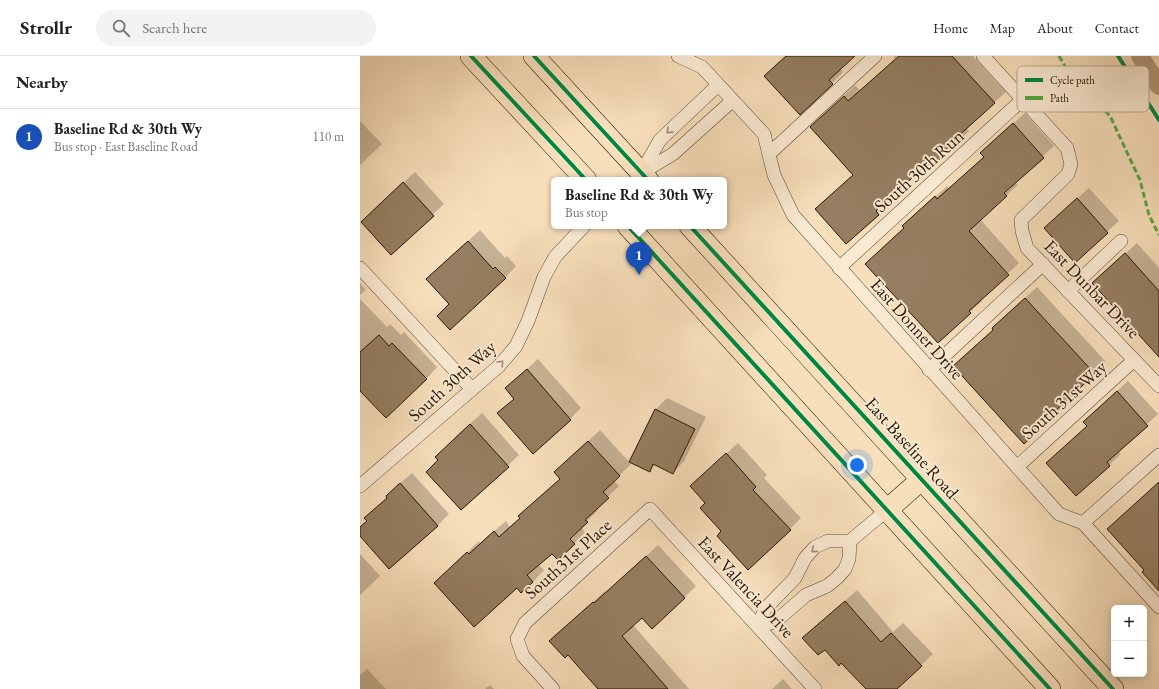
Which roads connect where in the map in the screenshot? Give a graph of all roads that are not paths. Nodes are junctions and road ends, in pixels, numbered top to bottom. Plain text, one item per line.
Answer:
1 (471, 56) edge
2 (534, 56) edge
3 (678, 56) edge
4 (875, 56) edge
5 (983, 56) edge
6 (718, 85) junction
7 (1017, 93) edge
8 (732, 101) junction
9 (1017, 104) edge
10 (1035, 112) edge
11 (685, 116) junction
12 (699, 130) junction
13 (770, 153) junction
14 (583, 177) edge
15 (640, 177) edge
16 (642, 177) edge
17 (642, 177) edge
18 (581, 229) edge
19 (631, 229) edge
20 (693, 229) edge
21 (1121, 241) dead end
22 (1042, 264) junction
23 (360, 268) edge
24 (838, 268) junction
25 (1068, 291) junction
26 (1134, 360) junction
27 (929, 370) junction
28 (1159, 386) edge
29 (472, 389) junction
30 (1159, 455) edge
31 (1017, 467) junction
32 (922, 479) junction
33 (360, 486) edge
34 (650, 509) joint
35 (887, 510) junction
36 (1083, 523) junction
37 (850, 541) junction
38 (1159, 607) edge
39 (758, 626) junction
40 (553, 689) edge
41 (815, 689) edge
42 (1050, 689) edge
43 (1113, 689) edge

1 - 14 main road
2 - 15 main road
3 - 6 street, East Donner Drive
4 - 13 street
5 - 7 street
6 - 8 street, East Donner Drive
6 - 11 street
8 - 12 street
8 - 13 street, East Donner Drive
9 - 24 street, South 30th Run
10 - 22 street, East Dunbar Drive
11 - 12 street
11 -> 16 street
12 - 17 street
13 - 24 street, East Donner Drive
29 -> 18 street, South 30th Way
19 - 35 main road
20 - 32 main road, East Baseline Road
21 - 25 street
22 - 25 street, East Dunbar Drive
22 - 27 street
23 - 29 street
24 - 27 street, East Donner Drive
25 - 26 street, East Dunbar Drive
26 - 28 street, East Dunbar Drive
26 - 31 street, South 31st Way
27 - 31 street, East Donner Drive
29 - 33 street, South 30th Way
30 - 36 street
31 - 36 street, East Donner Drive
32 - 35 main road
32 - 43 main road, East Baseline Road
34 - 39 street, East Valencia Drive
34 - 40 street, South31st Place
35 - 37 street
35 - 42 main road
36 - 38 street, East Donner Drive
37 -> 39 street
37 - 39 street
39 - 41 street, East Valencia Drive

